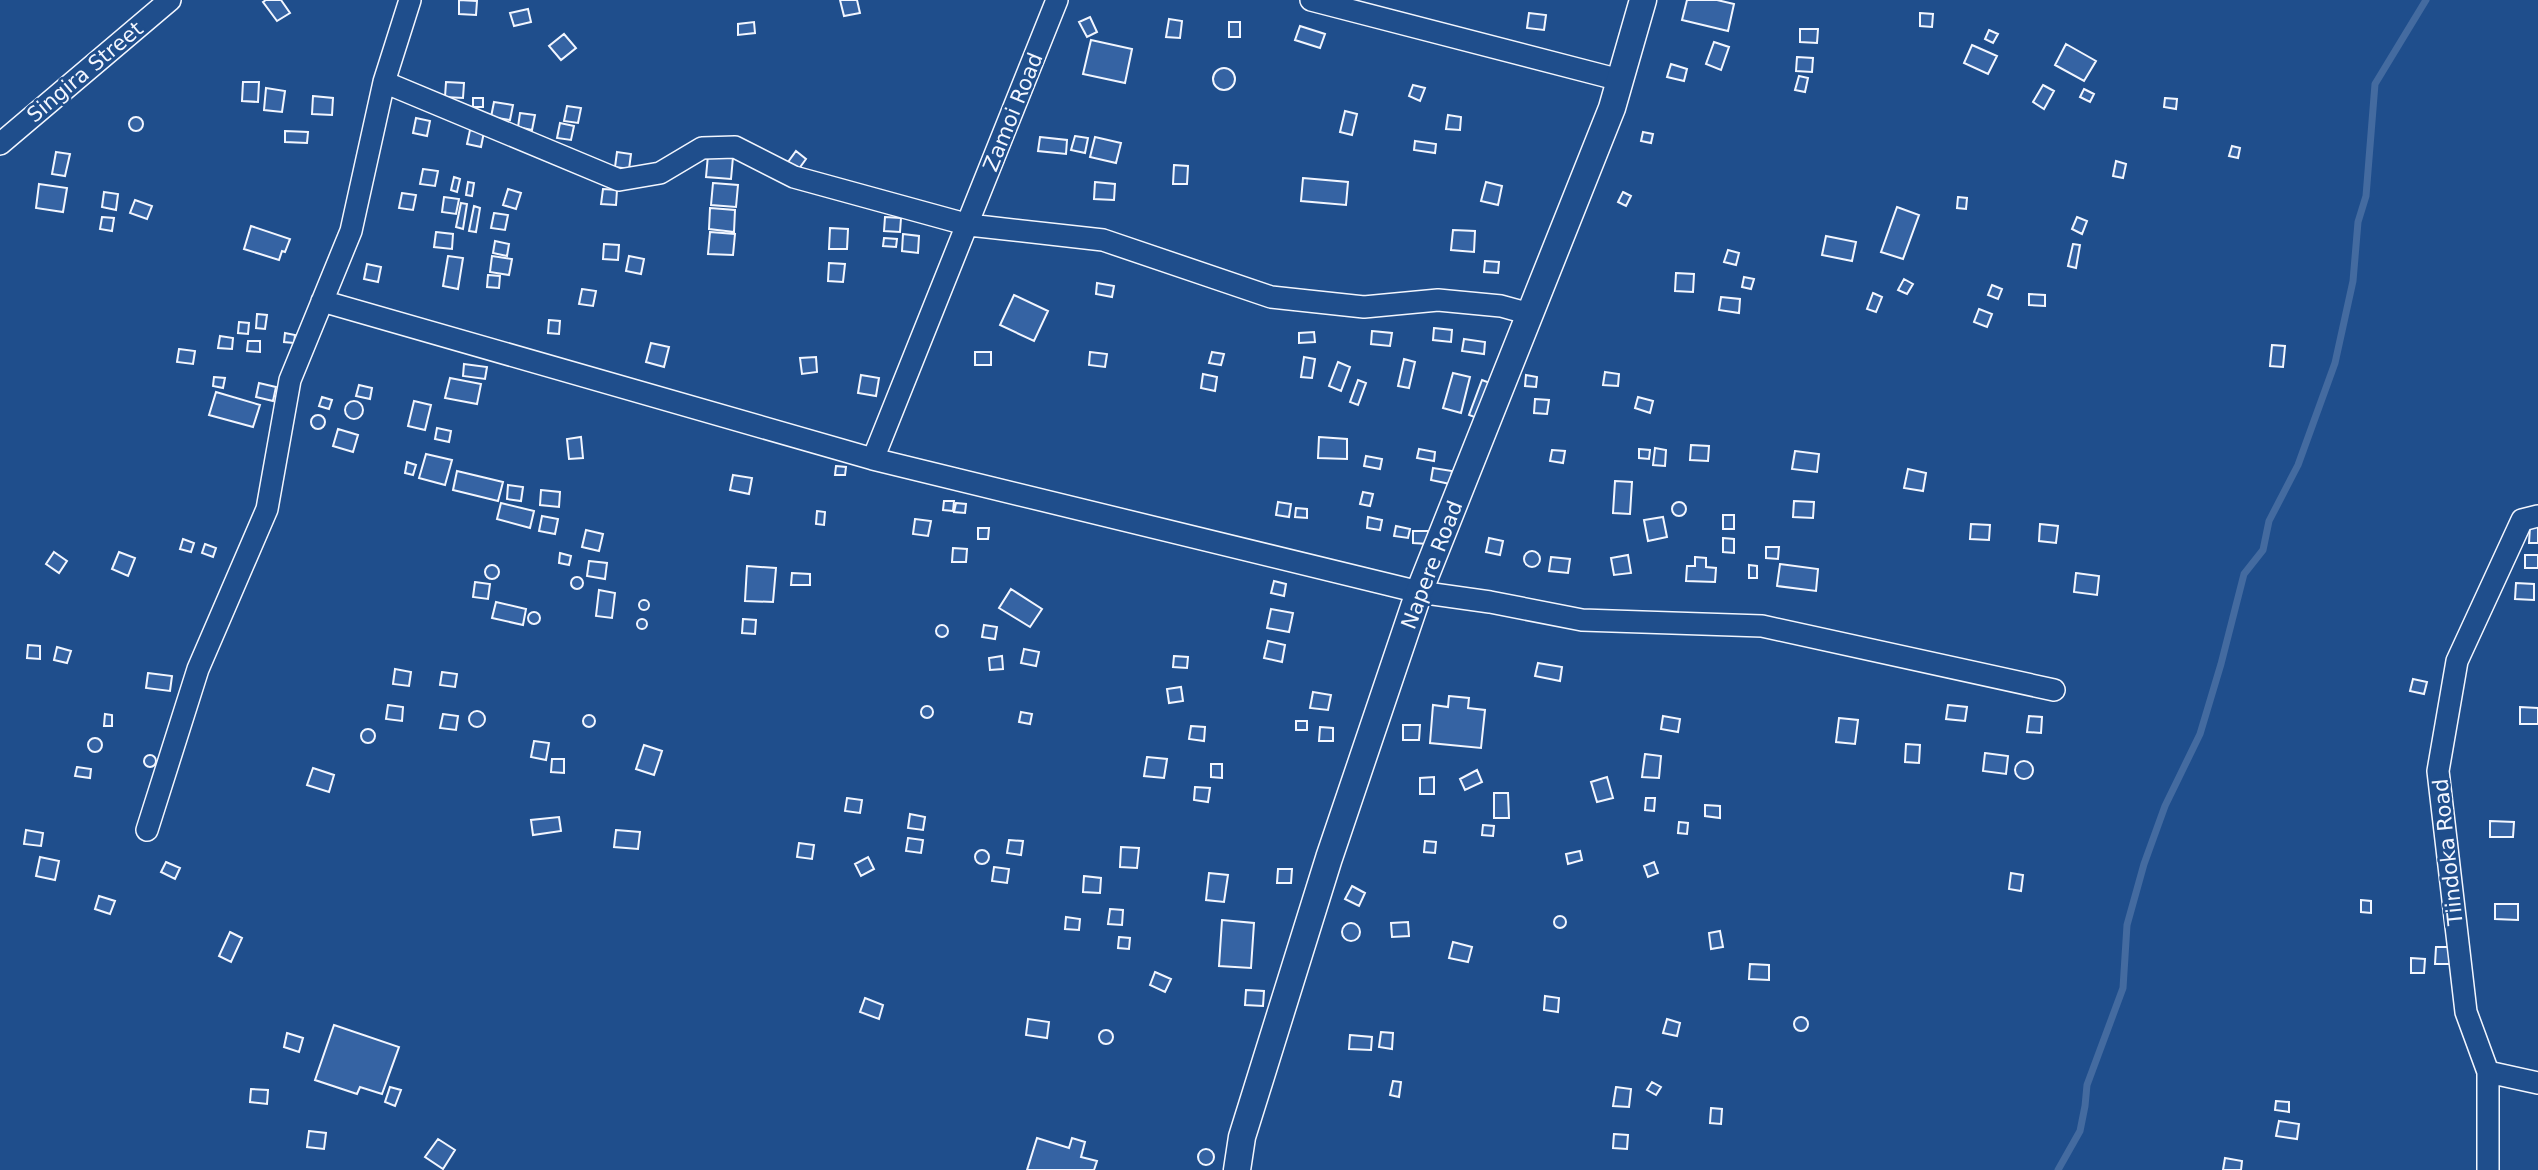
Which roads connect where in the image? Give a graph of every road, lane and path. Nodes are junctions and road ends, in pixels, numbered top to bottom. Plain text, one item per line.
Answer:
1 (170, 0) edge
2 (410, 0) edge
3 (1057, 0) edge
4 (1311, 0) edge
5 (1643, 0) edge
6 (1620, 80) junction
7 (384, 82) junction
8 (0, 144) edge
9 (968, 225) junction
10 (322, 301) junction
11 (1530, 314) junction
12 (873, 459) junction
13 (2538, 516) edge
14 (1419, 592) junction
15 (2054, 690) dead end
16 (147, 830) dead end
17 (2488, 1072) junction
18 (2538, 1083) edge
19 (1237, 1170) edge
20 (2488, 1170) edge

1 - 8 street, Singira Street
2 - 7 street
3 - 9 street, Zamoi Road
4 - 6 street
5 - 6 street, Napere Road
6 - 11 street, Napere Road
7 - 9 street
7 - 10 street
9 - 11 street
9 - 12 street, Zamoi Road
10 - 12 street
10 - 16 street
11 - 14 street, Napere Road
12 - 14 street
13 - 17 street, Tiindoka Road
14 - 15 street
14 - 19 street, Napere Road
17 - 18 street
17 - 20 street, Tiindoka Road

